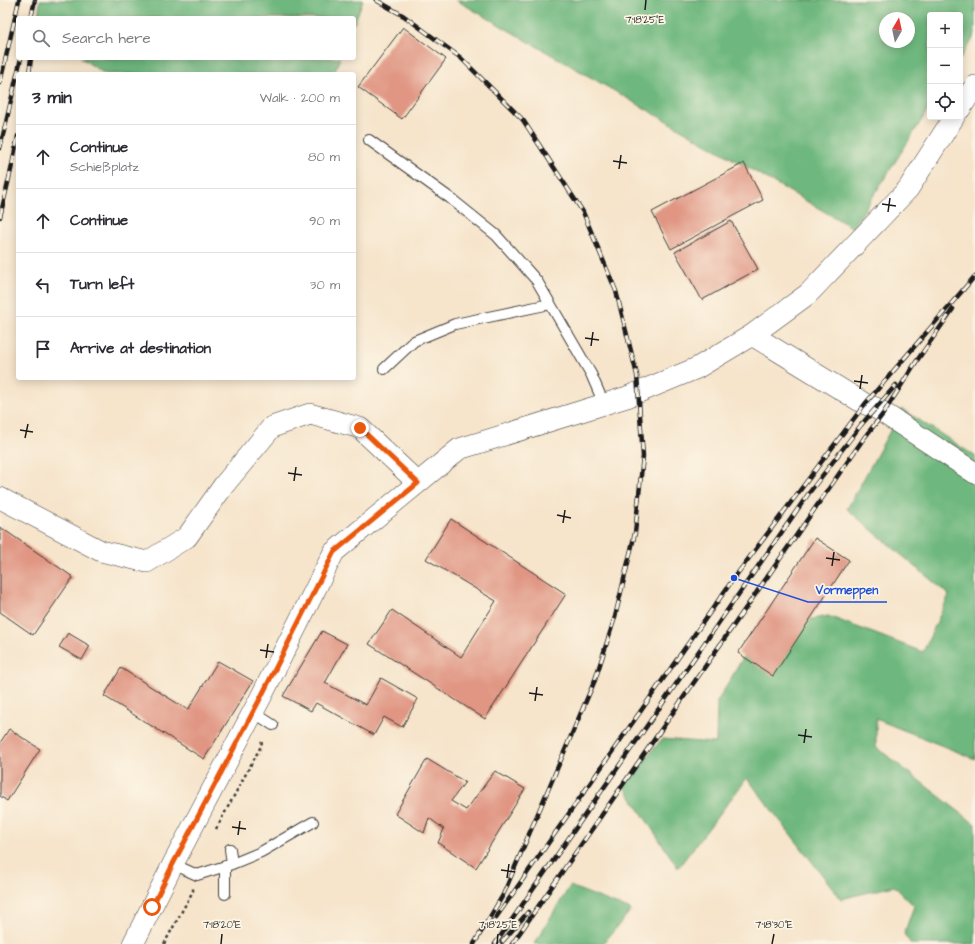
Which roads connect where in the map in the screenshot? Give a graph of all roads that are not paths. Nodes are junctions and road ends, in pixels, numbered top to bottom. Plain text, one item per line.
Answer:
1 (975, 86) edge
2 (963, 104) edge
3 (952, 120) edge
4 (369, 140) dead end
5 (550, 304) junction
6 (752, 335) junction
7 (384, 369) dead end
8 (604, 404) junction
9 (975, 473) edge
10 (418, 483) junction
11 (0, 498) edge
12 (312, 822) dead end
13 (230, 849) dead end
14 (173, 864) junction
15 (228, 865) junction
16 (225, 894) dead end
17 (133, 944) edge

1 - 2 street
3 - 6 street
4 - 5 lane
5 - 7 lane
5 - 8 lane
6 - 8 street
6 - 9 street
8 - 10 street
10 - 11 street
10 - 14 street
12 - 15 lane
13 - 15 lane
14 - 15 lane
14 - 17 street
15 - 16 lane

